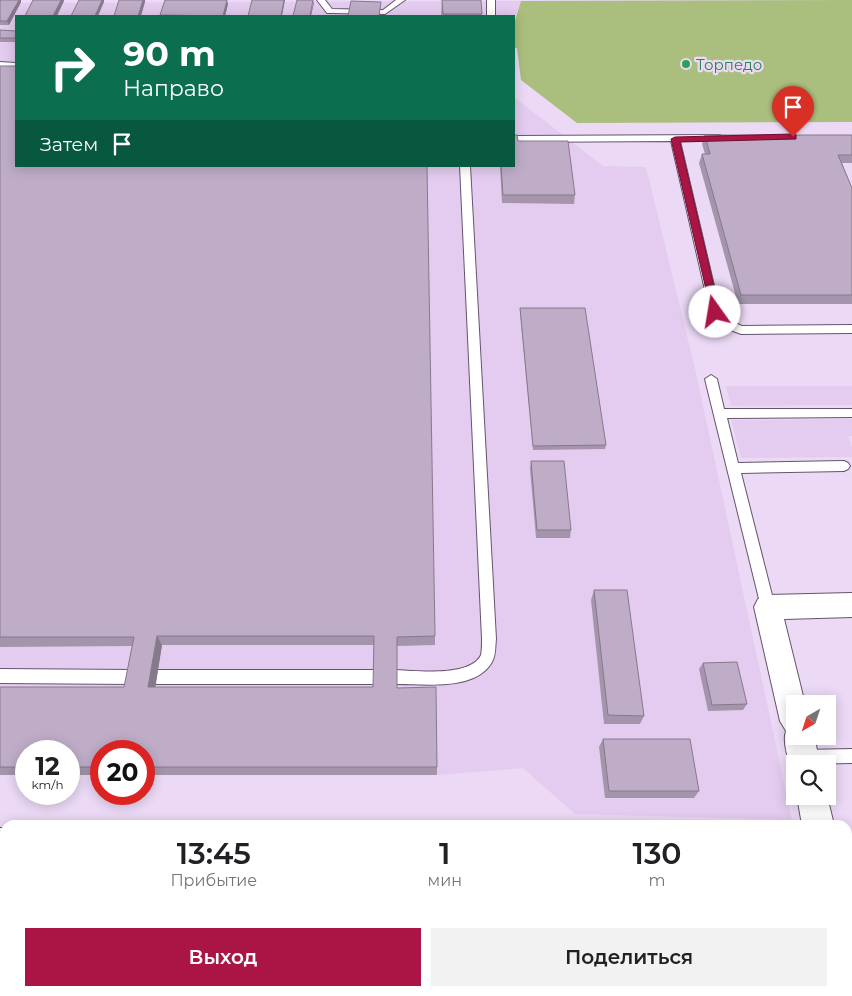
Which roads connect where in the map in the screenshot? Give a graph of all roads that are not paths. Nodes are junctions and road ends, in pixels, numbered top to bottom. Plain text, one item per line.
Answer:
1 (491, 0) edge
2 (322, 2) edge
3 (399, 2) edge
4 (491, 15) edge
5 (0, 65) edge
6 (15, 65) edge
7 (734, 138) edge
8 (515, 139) edge
9 (675, 139) junction
10 (465, 167) edge
11 (852, 328) edge
12 (711, 378) dead end
13 (852, 413) edge
14 (720, 414) junction
15 (844, 466) dead end
16 (733, 468) junction
17 (852, 606) edge
18 (768, 607) junction
19 (0, 676) edge
20 (157, 676) dead end
21 (134, 677) edge
22 (374, 677) edge
23 (397, 677) edge
24 (789, 695) edge
25 (802, 752) edge
26 (852, 756) edge
27 (814, 805) edge
28 (817, 820) edge

1 - 4 lane
2 - 3 lane
5 - 6 lane
7 - 9 lane
8 - 9 lane
9 - 11 lane
10 - 23 lane
12 - 14 lane
13 - 14 lane
14 - 16 lane
15 - 16 lane
16 - 18 lane
17 - 18 street
18 - 24 street
19 - 21 lane
20 - 22 lane
25 - 26 lane
27 - 28 street

